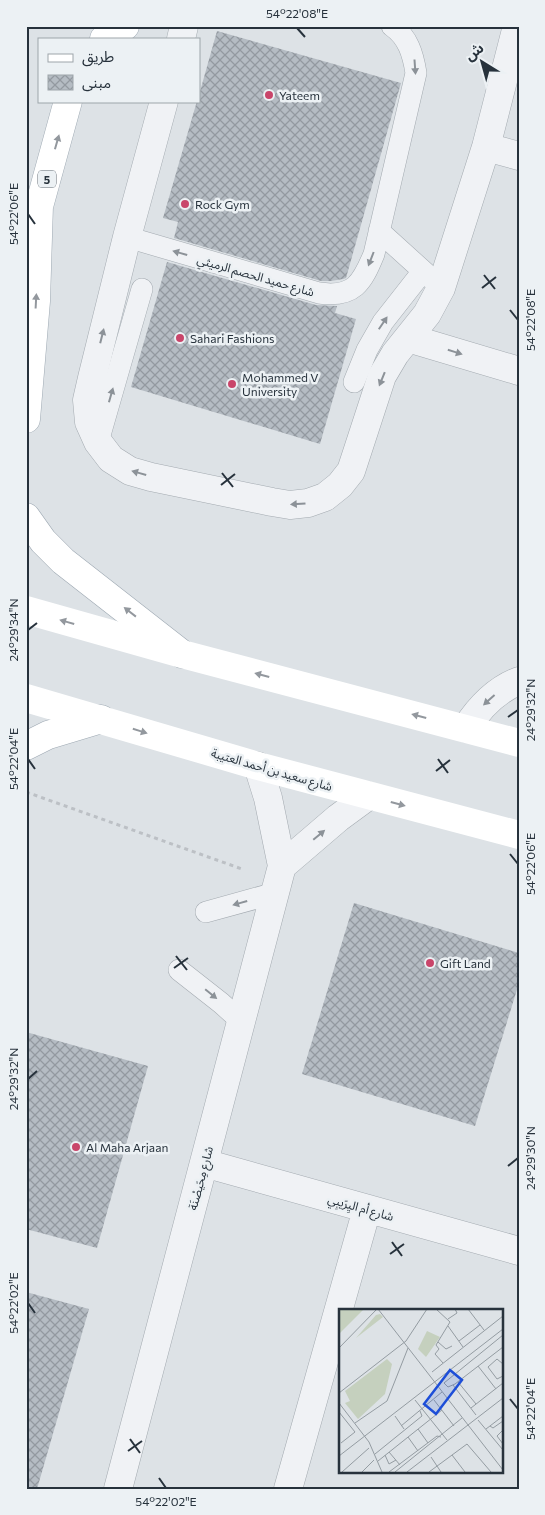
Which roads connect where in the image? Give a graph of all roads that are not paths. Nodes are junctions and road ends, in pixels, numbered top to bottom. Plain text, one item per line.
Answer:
1 (90, 26) edge
2 (125, 26) edge
3 (392, 26) edge
4 (517, 26) edge
5 (86, 38) edge
6 (106, 38) edge
7 (68, 102) edge
8 (164, 102) edge
9 (486, 147) junction
10 (519, 156) edge
11 (39, 205) junction
12 (379, 231) junction
13 (127, 237) junction
14 (26, 257) edge
15 (432, 279) junction
16 (142, 289) dead end
17 (408, 338) junction
18 (519, 371) edge
19 (354, 382) dead end
20 (26, 419) edge
21 (98, 442) junction
22 (26, 517) edge
23 (26, 610) edge
24 (182, 654) junction
25 (519, 681) edge
26 (26, 698) edge
27 (101, 719) junction
28 (466, 728) junction
29 (519, 743) edge
30 (26, 746) edge
31 (258, 766) junction
32 (368, 796) junction
33 (519, 835) edge
34 (278, 880) junction
35 (206, 912) dead end
36 (179, 970) dead end
37 (241, 1021) junction
38 (204, 1163) junction
39 (368, 1209) junction
40 (519, 1250) edge
41 (339, 1309) edge
42 (339, 1310) edge
43 (118, 1489) edge
44 (288, 1489) edge

1 - 5 main road
2 - 6 main road
3 -> 12 lane, شارع حميد الحصم الرميثي
4 - 9 street
11 -> 7 main road, 5
8 - 13 street
9 - 10 street
9 - 15 street
11 - 14 main road, 5
20 -> 11 main road
12 -> 13 lane, شارع حميد الحصم الرميثي
12 - 15 lane
21 -> 13 street
15 - 17 street
19 -> 15 lane
21 -> 16 lane
17 -> 18 street
17 -> 21 street
24 -> 22 main road
24 -> 23 main road
28 -> 24 main road
25 -> 28 street
26 - 27 main road, شارع سعيد بن أحمد العتيبة
27 - 30 main road
27 -> 31 main road, شارع سعيد بن أحمد العتيبة
28 - 29 main road
31 - 32 main road, شارع سعيد بن أحمد العتيبة
31 - 34 street, شارع مِحَيصْنَة
32 -> 33 main road, شارع سعيد بن أحمد العتيبة
34 -> 32 street
34 -> 35 lane
34 - 37 street, شارع مِحَيصْنَة
36 -> 37 lane
37 - 38 street, شارع مِحَيصْنَة
38 - 39 street, شارع أم اليِرَيبِي
38 - 43 street, شارع مِحَيصْنَة
39 - 40 street, شارع أم اليِرَيبِي
39 - 41 street
42 - 44 street

